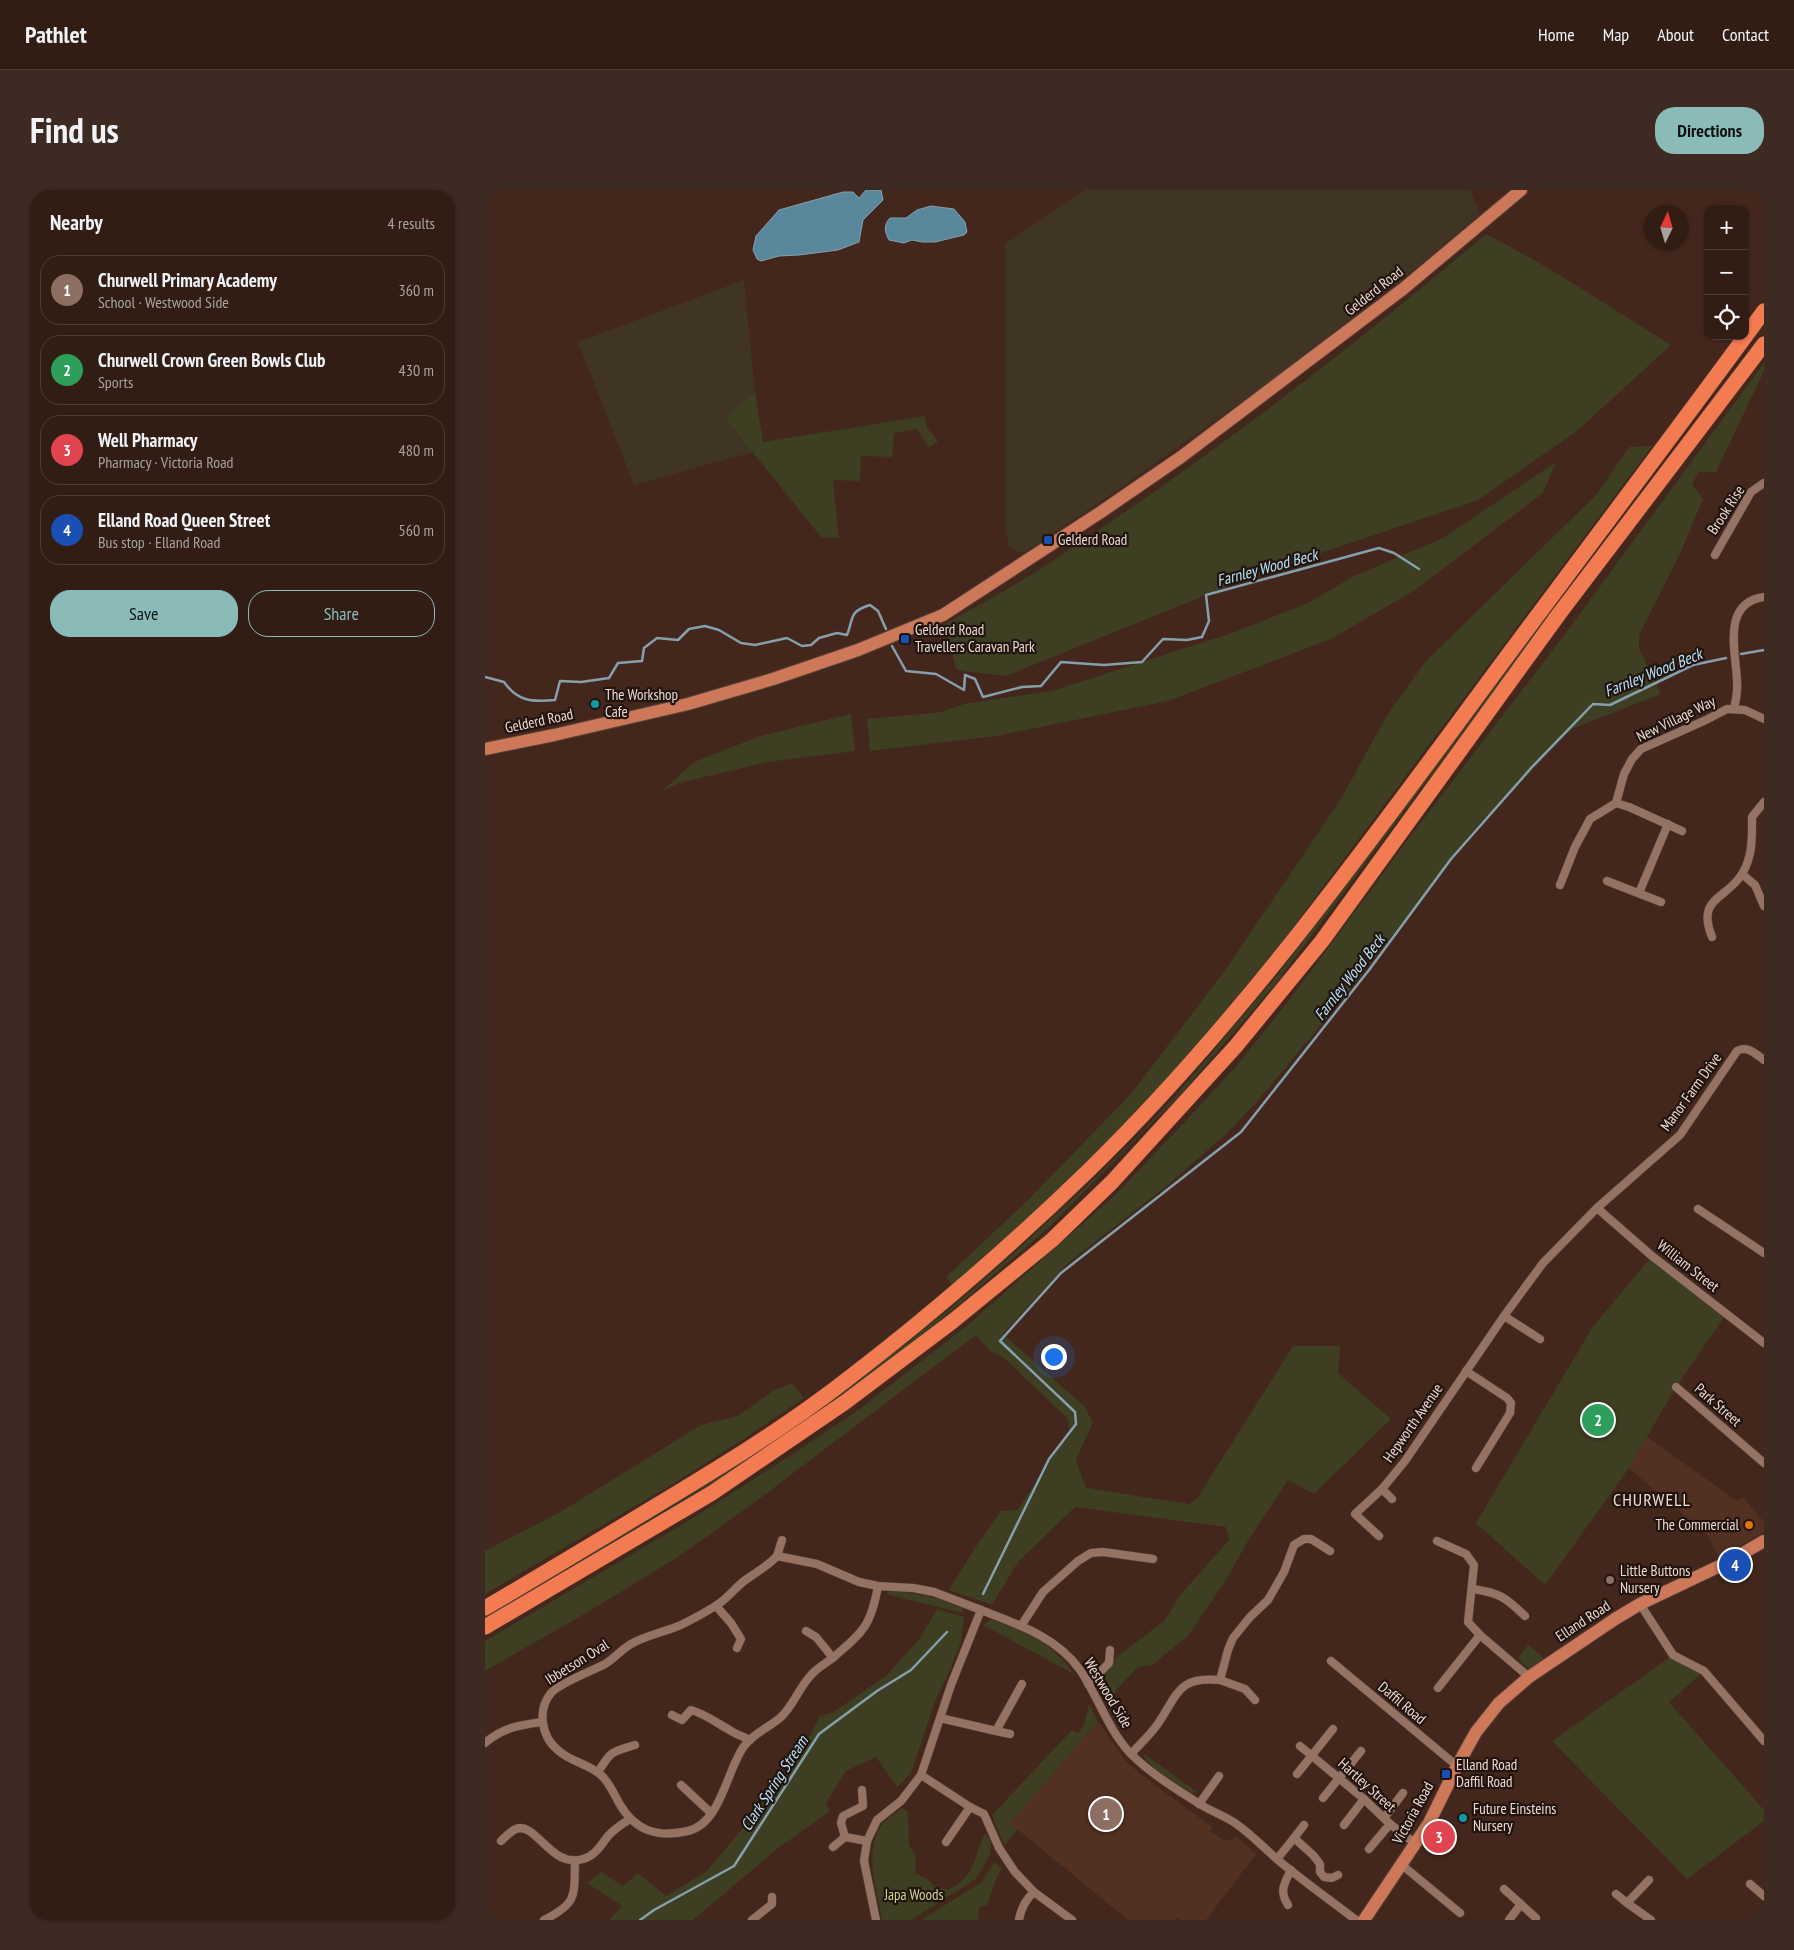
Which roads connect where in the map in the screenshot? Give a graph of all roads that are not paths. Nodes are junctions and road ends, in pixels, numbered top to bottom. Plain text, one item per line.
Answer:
1 (1521, 190) edge
2 (1764, 311) edge
3 (1764, 344) edge
4 (1764, 483) edge
5 (1715, 555) dead end
6 (1764, 597) edge
7 (1734, 708) junction
8 (1764, 719) edge
9 (485, 749) edge
10 (1764, 802) edge
11 (1616, 803) junction
12 (1668, 824) junction
13 (1682, 831) dead end
14 (1742, 874) junction
15 (1607, 881) dead end
16 (1560, 885) dead end
17 (1639, 893) junction
18 (1661, 902) dead end
19 (1764, 906) edge
20 (1712, 937) dead end
21 (1764, 1060) edge
22 (1597, 1208) junction
23 (1698, 1209) dead end
24 (1764, 1253) edge
25 (1504, 1316) junction
26 (1540, 1339) dead end
27 (1764, 1343) edge
28 (1466, 1371) junction
29 (1676, 1387) dead end
30 (1764, 1463) edge
31 (1477, 1468) dead end
32 (1382, 1489) junction
33 (1393, 1499) dead end
34 (1379, 1536) dead end
35 (782, 1540) dead end
36 (1437, 1540) dead end
37 (1764, 1541) edge
38 (1330, 1551) dead end
39 (777, 1556) junction
40 (1153, 1559) dead end
41 (878, 1586) junction
42 (1473, 1589) junction
43 (1641, 1604) junction
44 (716, 1606) junction
45 (485, 1608) edge
46 (981, 1610) junction
47 (1525, 1616) dead end
48 (1021, 1626) junction
49 (485, 1627) edge
50 (806, 1632) dead end
51 (1480, 1636) junction
52 (737, 1648) dead end
53 (1110, 1650) dead end
54 (833, 1658) junction
55 (1331, 1661) dead end
56 (1529, 1677) junction
57 (1220, 1680) junction
58 (1022, 1684) dead end
59 (1088, 1684) junction
60 (1439, 1688) dead end
61 (1255, 1700) dead end
62 (672, 1715) dead end
63 (940, 1718) junction
64 (541, 1722) junction
65 (1333, 1729) dead end
66 (996, 1731) junction
67 (1010, 1734) dead end
68 (750, 1740) junction
69 (1764, 1741) edge
70 (485, 1743) edge
71 (635, 1745) dead end
72 (1300, 1746) dead end
73 (1361, 1751) dead end
74 (1131, 1754) junction
75 (1312, 1755) junction
76 (1457, 1766) junction
77 (598, 1772) junction
78 (1297, 1774) dead end
79 (921, 1775) junction
80 (1219, 1776) dead end
81 (1340, 1778) junction
82 (681, 1786) dead end
83 (862, 1790) dead end
84 (1403, 1793) dead end
85 (1323, 1798) dead end
86 (1364, 1799) junction
87 (1199, 1804) junction
88 (970, 1807) junction
89 (711, 1813) junction
90 (630, 1819) junction
91 (1387, 1821) junction
92 (1304, 1825) dead end
93 (1344, 1825) dead end
94 (845, 1837) junction
95 (1294, 1838) junction
96 (501, 1841) dead end
97 (867, 1841) junction
98 (945, 1842) dead end
99 (1416, 1844) junction
100 (833, 1847) dead end
101 (1369, 1849) dead end
102 (1277, 1859) junction
103 (575, 1861) junction
104 (1402, 1865) junction
105 (1291, 1870) junction
106 (1338, 1875) dead end
107 (1649, 1880) dead end
108 (1750, 1884) dead end
109 (1504, 1888) dead end
110 (1034, 1892) junction
111 (1616, 1894) dead end
112 (1764, 1896) edge
113 (772, 1897) dead end
114 (1627, 1903) junction
115 (1521, 1904) junction
116 (1288, 1905) dead end
117 (1459, 1913) dead end
118 (1536, 1918) dead end
119 (544, 1920) edge
120 (752, 1920) edge
121 (876, 1920) edge
122 (1019, 1920) edge
123 (1072, 1920) edge
124 (1356, 1920) edge
125 (1363, 1920) edge
126 (1509, 1920) edge
127 (1651, 1920) edge

1 - 9 main road, Gelderd Road
2 - 45 highway
3 - 49 highway
4 - 5 street, Brook Rise
6 - 7 street
7 - 8 street, New Village Way
7 - 11 street, New Village Way
10 - 14 street
11 - 12 street
11 - 16 street
12 - 13 street
12 - 17 street
14 - 19 street
14 - 20 street
15 - 17 street
17 - 18 street
21 - 22 street, Manor Farm Drive
22 - 25 street, Hepworth Avenue
22 - 27 street, William Street
23 - 24 street
25 - 26 street
25 - 28 street, Hepworth Avenue
28 - 31 street
28 - 32 street, Hepworth Avenue
29 - 30 street, Park Street
32 - 33 street
32 - 34 street, Hepworth Avenue
35 - 39 street
36 - 42 street
37 - 43 main road, Elland Road
38 - 57 street
39 - 41 street
39 - 44 street, Ibbetson Oval
40 - 48 street
41 - 46 street
41 - 54 street
42 - 47 street
42 - 51 street
43 - 56 main road, Elland Road
43 - 69 street
44 - 52 street
44 - 64 street, Ibbetson Oval
46 - 48 street, Westwood Side
46 - 63 street
48 - 59 street, Westwood Side
50 - 54 street
51 - 56 street
51 - 60 street
53 - 59 street
54 - 68 street
55 - 76 street, Daffil Road
56 - 76 main road, Victoria Road
57 - 61 street
57 - 74 street
58 - 66 street
59 - 74 street, Westwood Side
62 - 68 street
63 - 66 street
63 - 79 street
64 - 70 street
64 - 77 street
65 - 75 street
66 - 67 street
68 - 89 street
71 - 77 street
72 - 75 street, Hartley Street
73 - 81 street
74 - 87 street, Westwood Side
75 - 78 street
75 - 81 street, Hartley Street
76 - 99 main road, Victoria Road
77 - 90 street
79 - 88 street
79 - 97 street
80 - 87 street
81 - 85 street
81 - 86 street, Hartley Street
82 - 89 street
83 - 94 street
84 - 91 street
86 - 91 street, Hartley Street
86 - 93 street
87 - 102 street, Westwood Side
88 - 98 street
88 - 110 street
89 - 90 street
90 - 103 street
91 - 99 street, Hartley Street
91 - 101 street
92 - 95 street
94 - 97 street
94 - 100 street
95 - 102 street
95 - 106 street
96 - 103 street
97 - 121 street
99 - 104 main road, Victoria Road
102 - 105 street, Westwood Side
103 - 119 street
104 - 117 street
104 - 125 main road, Victoria Road
105 - 116 street
105 - 124 street, Westwood Side
107 - 114 street
108 - 112 street
109 - 115 street
110 - 122 street
110 - 123 street
111 - 114 street
113 - 120 street
114 - 127 street
115 - 118 street
115 - 126 street

